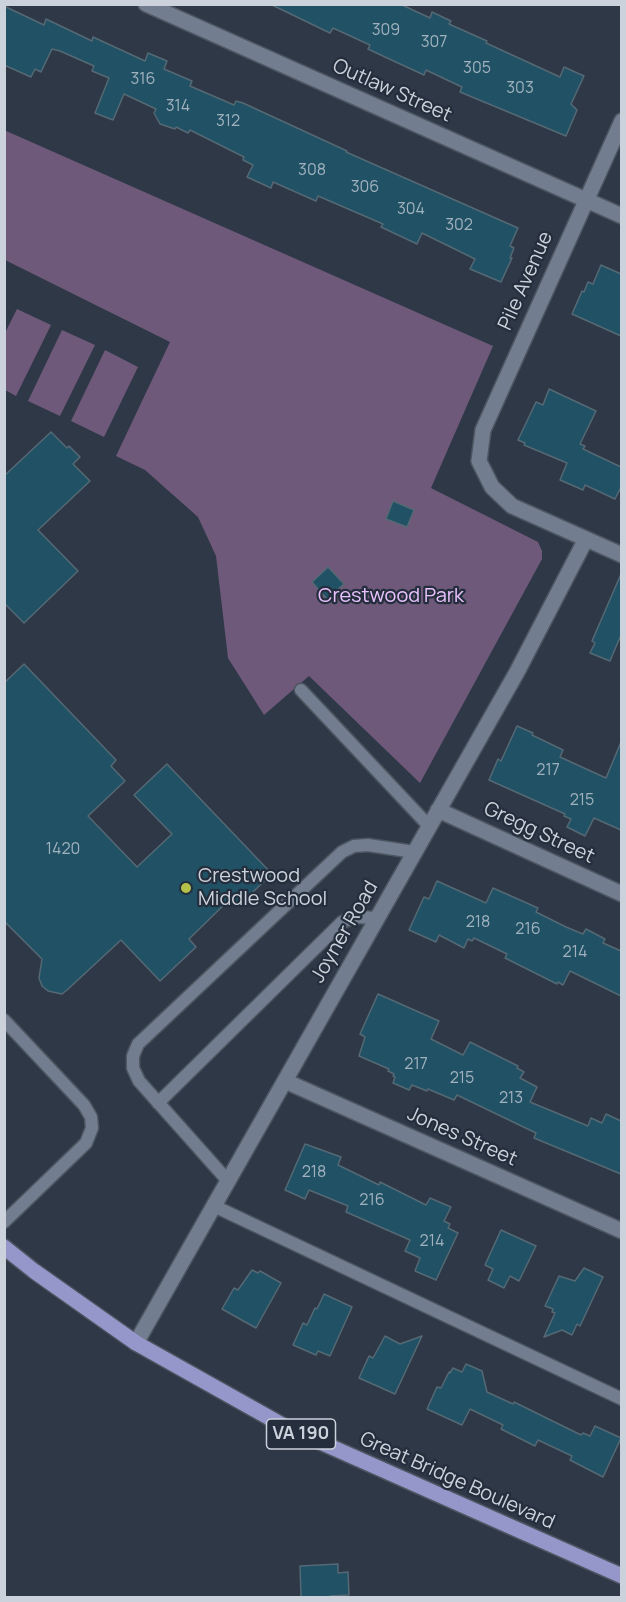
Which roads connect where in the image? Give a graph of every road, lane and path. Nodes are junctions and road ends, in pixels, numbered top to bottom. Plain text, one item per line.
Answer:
1 (146, 4) edge
2 (621, 121) edge
3 (586, 200) junction
4 (621, 216) edge
5 (586, 539) junction
6 (621, 555) edge
7 (301, 690) dead end
8 (438, 810) junction
9 (429, 826) junction
10 (414, 852) junction
11 (621, 894) edge
12 (377, 918) junction
13 (4, 1020) edge
14 (285, 1081) junction
15 (158, 1102) junction
16 (228, 1181) junction
17 (214, 1206) junction
18 (4, 1222) edge
19 (621, 1231) edge
20 (4, 1247) edge
21 (136, 1343) junction
22 (621, 1399) edge
23 (621, 1576) edge

1 - 3 street, Outlaw Street
2 - 3 street, Pile Avenue
3 - 4 street, Outlaw Street
3 - 5 street, Pile Avenue
5 - 6 street
5 - 8 street, Joyner Road
7 - 9 lane
8 - 9 street, Joyner Road
8 - 11 street, Gregg Street
9 - 10 street, Joyner Road
10 - 12 street, Joyner Road
10 - 15 lane
12 - 14 street, Joyner Road
12 - 15 lane
13 - 18 lane
14 - 16 street, Joyner Road
14 - 19 street, Jones Street
15 - 16 lane
16 - 17 street, Joyner Road
17 - 21 street, Joyner Road
17 - 22 lane
20 - 21 main road, Great Bridge Boulevard / VA 190
21 - 23 main road, Great Bridge Boulevard / VA 190

